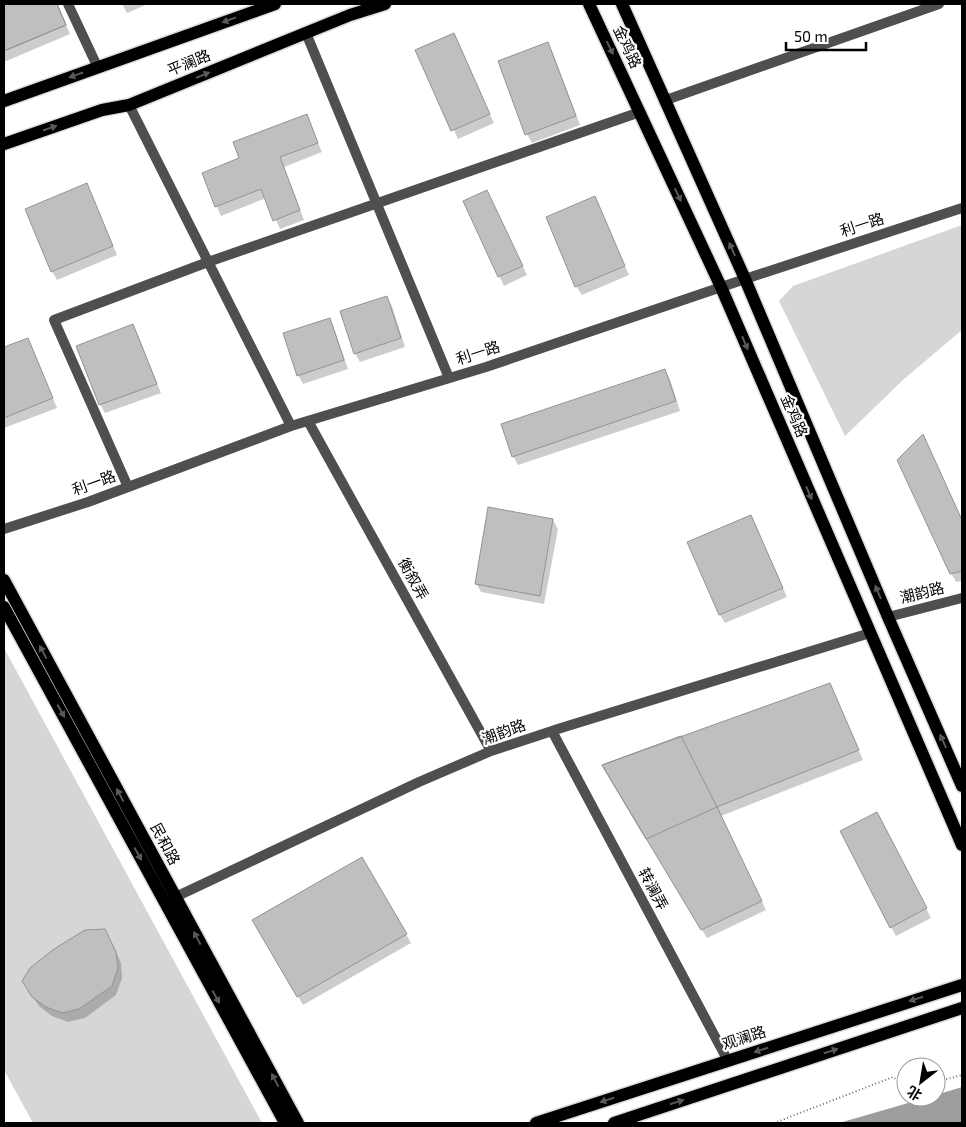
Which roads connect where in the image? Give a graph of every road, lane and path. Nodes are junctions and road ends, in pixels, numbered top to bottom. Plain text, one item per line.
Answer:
1 (68, 4) edge
2 (275, 4) edge
3 (385, 4) edge
4 (589, 4) edge
5 (622, 4) edge
6 (939, 4) edge
7 (306, 33) junction
8 (98, 68) junction
9 (666, 100) junction
10 (4, 101) edge
11 (129, 106) junction
12 (640, 112) junction
13 (4, 144) edge
14 (376, 204) junction
15 (962, 208) edge
16 (208, 262) junction
17 (745, 279) junction
18 (721, 288) junction
19 (449, 378) junction
20 (308, 421) junction
21 (291, 426) junction
22 (128, 486) junction
23 (4, 529) edge
24 (4, 580) edge
25 (962, 598) edge
26 (4, 607) edge
27 (888, 617) junction
28 (870, 632) junction
29 (552, 731) junction
30 (492, 751) junction
31 (962, 786) edge
32 (962, 845) edge
33 (170, 899) junction
34 (962, 985) edge
35 (962, 1008) edge
36 (728, 1061) junction
37 (962, 1075) edge
38 (896, 1079) edge
39 (946, 1079) edge
40 (285, 1123) edge
41 (298, 1123) edge
42 (536, 1123) edge
43 (614, 1123) edge
44 (774, 1123) edge

1 - 8 street
2 -> 8 main road, 平澜路
3 - 7 main road, 平澜路
4 -> 12 main road, 金鸡路
5 - 9 main road, 金鸡路
6 - 9 street
11 -> 7 main road, 平澜路
7 - 14 street
8 -> 10 main road, 平澜路
17 -> 9 main road, 金鸡路
13 -> 11 main road, 平澜路
11 - 16 street
12 - 14 street
12 -> 18 main road, 金鸡路
14 - 16 street
14 - 19 street
15 - 17 street, 利一路
16 - 21 street
16 - 22 street
17 - 18 street, 利一路
27 -> 17 main road, 金鸡路
18 - 19 street, 利一路
18 -> 28 main road, 金鸡路
19 - 20 street, 利一路
20 - 21 street, 利一路
20 - 30 street, 衡叙弄
21 - 22 street, 利一路
22 - 23 street, 利一路
33 -> 24 main road, 民和路
25 - 27 street, 潮韵路
26 -> 33 main road, 民和路
31 -> 27 main road, 金鸡路
28 - 29 street, 潮韵路
28 - 32 main road, 金鸡路
29 - 30 street, 潮韵路
29 - 36 street, 转澜弄
30 - 33 street, 潮韵路
33 -> 40 main road, 民和路
41 -> 33 main road, 民和路
34 -> 36 main road, 观澜路
43 -> 35 main road
36 -> 42 main road, 观澜路
37 - 39 path
38 - 44 path

